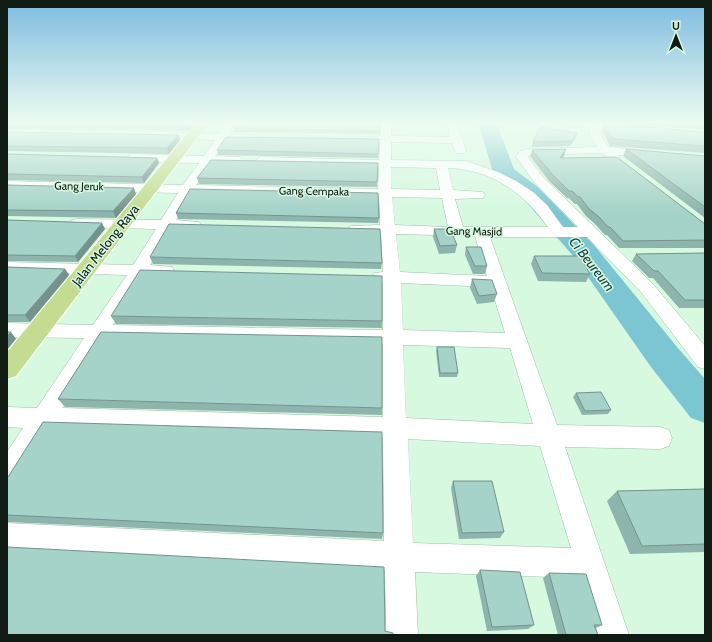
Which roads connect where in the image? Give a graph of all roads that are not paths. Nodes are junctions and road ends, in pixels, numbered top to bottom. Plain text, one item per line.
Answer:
1 (179, 152) edge
2 (212, 152) edge
3 (385, 152) edge
4 (461, 152) edge
5 (530, 152) edge
6 (608, 152) edge
7 (628, 152) edge
8 (663, 155) edge
9 (118, 158) edge
10 (173, 159) junction
11 (207, 160) junction
12 (621, 162) edge
13 (385, 163) junction
14 (441, 165) junction
15 (466, 165) junction
16 (7, 185) edge
17 (151, 188) junction
18 (187, 189) junction
19 (386, 192) junction
20 (448, 194) junction
21 (478, 195) dead end
22 (63, 222) edge
23 (122, 223) junction
24 (165, 224) junction
25 (205, 225) edge
26 (341, 228) edge
27 (389, 229) junction
28 (456, 231) junction
29 (481, 232) junction
30 (561, 233) junction
31 (588, 233) junction
32 (638, 254) edge
33 (614, 255) junction
34 (7, 267) edge
35 (86, 269) junction
36 (138, 271) junction
37 (184, 272) edge
38 (361, 276) edge
39 (392, 277) junction
40 (497, 282) junction
41 (7, 330) edge
42 (37, 331) junction
43 (98, 332) junction
44 (393, 337) junction
45 (517, 341) junction
46 (705, 361) edge
47 (7, 369) edge
48 (7, 417) edge
49 (44, 418) junction
50 (395, 428) junction
51 (549, 436) junction
52 (660, 438) dead end
53 (7, 474) edge
54 (7, 537) edge
55 (400, 557) junction
56 (591, 564) junction
57 (402, 635) edge
58 (613, 635) edge

1 - 10 main road, Jalan Melong Raya
2 - 11 street
3 - 13 street
4 - 15 street
5 - 31 street
6 - 12 street
7 - 8 street
9 - 10 street
10 - 11 street
10 - 17 main road, Jalan Melong Raya
11 - 13 street
11 - 18 street
13 - 14 street
13 - 19 street
14 - 15 street
14 - 20 street
15 - 30 street
16 - 17 street, Gang Jeruk
17 - 18 street, Gang Cempaka
17 - 23 main road, Jalan Melong Raya
18 - 19 street, Gang Cempaka
18 - 24 street
19 - 20 street, Gang Cempaka
19 - 27 street
20 - 21 street, Gang Cempaka
20 - 28 street
22 - 23 street
23 - 24 street
23 - 35 main road, Jalan Melong Raya
24 - 25 street
24 - 36 street
26 - 27 street, Gang Masjid
27 - 28 street, Gang Masjid
27 - 39 street
28 - 29 street, Gang Masjid
29 - 30 street, Gang Masjid
29 - 40 street
30 - 31 street, Gang Masjid
31 - 33 street
32 - 33 street
33 - 46 street
34 - 35 street
35 - 36 street
35 - 42 main road, Jalan Melong Raya
36 - 37 street
36 - 43 street
38 - 39 street
39 - 40 street
39 - 44 street
40 - 45 street
41 - 42 street
42 - 43 street
42 - 47 main road, Jalan Melong Raya
43 - 44 street
43 - 49 street
44 - 45 street
44 - 50 street
45 - 51 street
48 - 49 street
49 - 50 street
49 - 53 street
50 - 51 street
50 - 55 street
51 - 52 street
51 - 56 street
54 - 55 street
55 - 56 street
55 - 57 street
56 - 58 street

